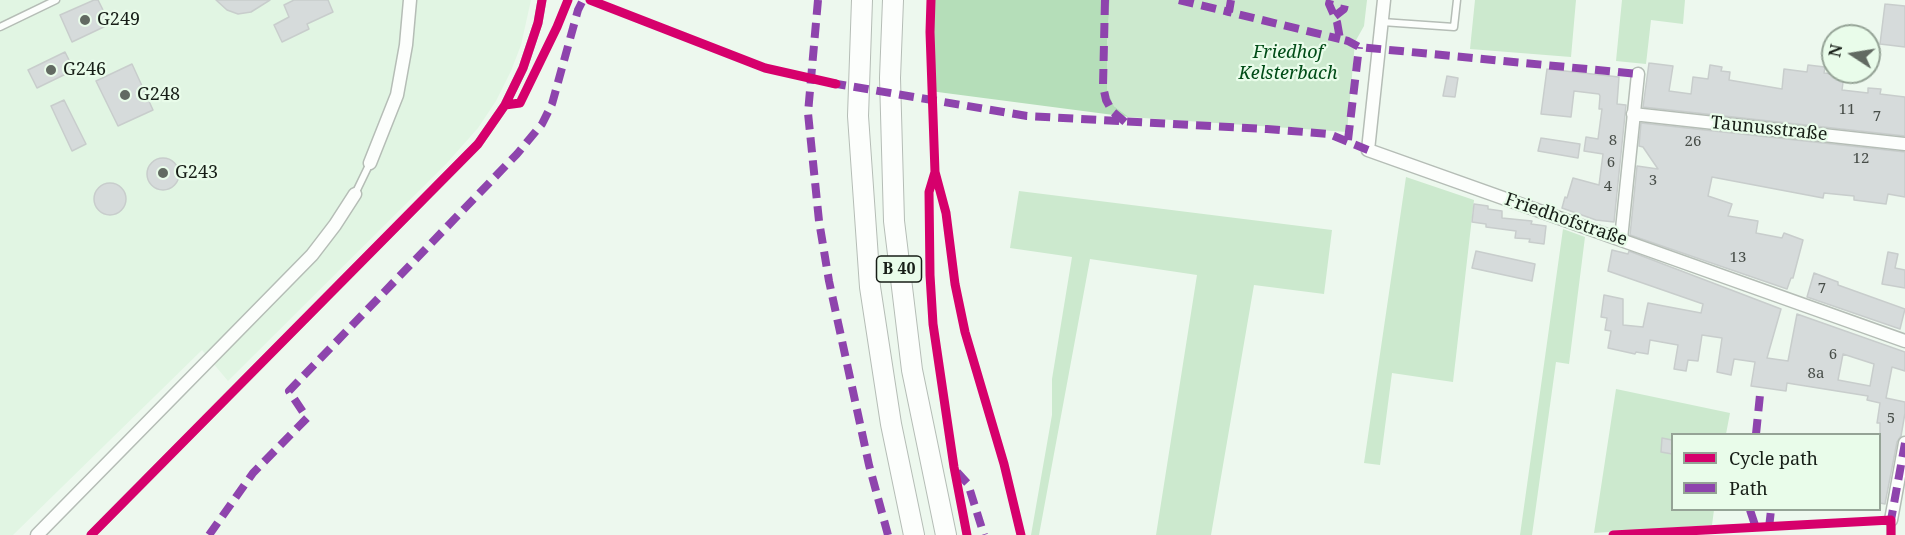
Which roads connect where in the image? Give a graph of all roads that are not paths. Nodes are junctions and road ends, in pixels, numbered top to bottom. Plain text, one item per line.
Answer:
1 (56, 0) edge
2 (410, 0) edge
3 (542, 0) edge
4 (862, 0) edge
5 (893, 0) edge
6 (1384, 0) edge
7 (1457, 0) edge
8 (1382, 22) junction
9 (0, 27) edge
10 (1638, 74) dead end
11 (1634, 114) junction
12 (1905, 144) edge
13 (370, 163) joint
14 (355, 194) joint
15 (1621, 239) junction
16 (1905, 341) edge
17 (1905, 443) edge
18 (1892, 520) joint
19 (37, 535) edge
20 (91, 535) edge
21 (914, 535) edge
22 (946, 535) edge
23 (1891, 535) edge

1 - 9 lane
2 - 13 street
3 - 20 lane
4 - 21 highway, B 40
5 - 22 highway, B 40
6 - 8 street, Friedhofstraße
7 - 8 lane
8 - 15 street, Friedhofstraße
10 - 11 street
11 - 12 street, Taunusstraße
11 - 15 street
13 - 14 lane
14 - 19 street
15 - 16 street, Friedhofstraße
17 - 18 street
18 - 23 lane

